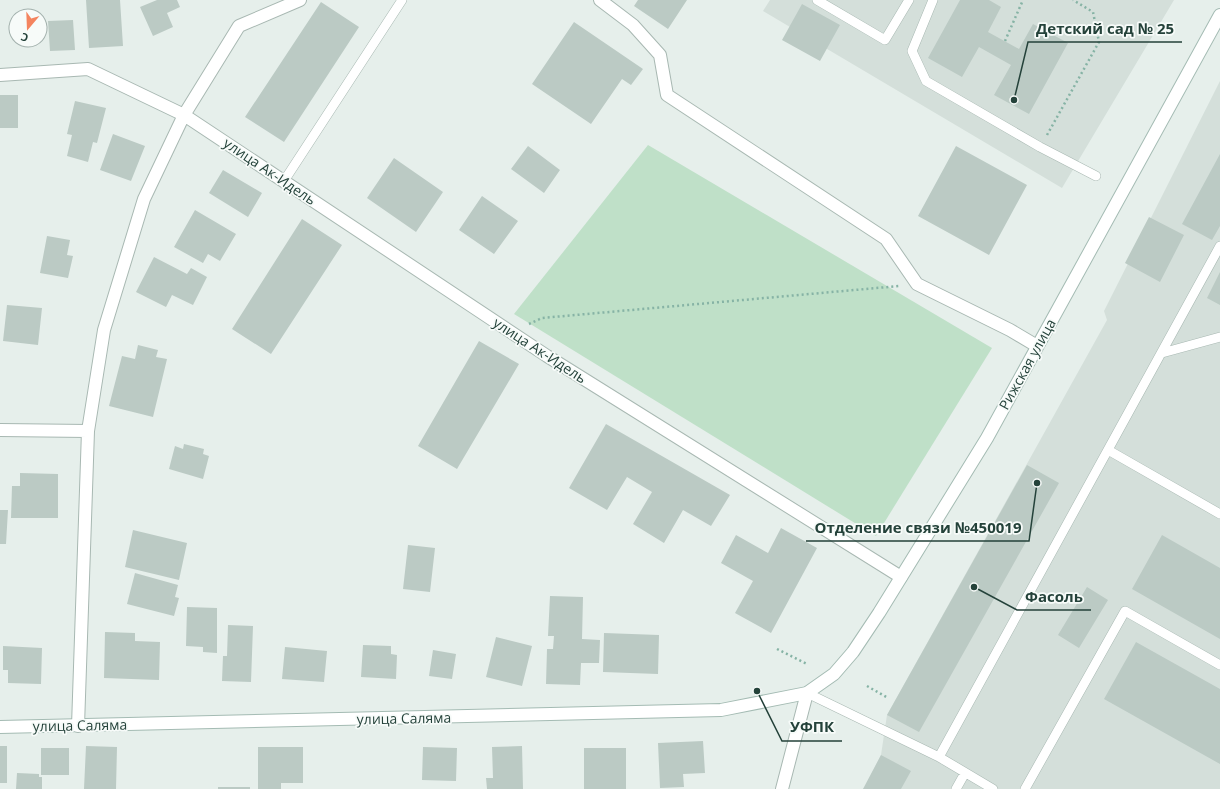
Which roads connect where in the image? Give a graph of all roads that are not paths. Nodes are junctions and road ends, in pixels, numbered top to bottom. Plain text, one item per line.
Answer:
1 (300, 0) edge
2 (402, 0) edge
3 (600, 0) edge
4 (817, 0) edge
5 (909, 0) edge
6 (933, 0) edge
7 (1220, 15) edge
8 (0, 75) edge
9 (184, 115) junction
10 (1096, 176) dead end
11 (284, 181) junction
12 (1220, 246) edge
13 (1220, 337) edge
14 (1037, 346) junction
15 (1162, 352) junction
16 (0, 430) edge
17 (88, 432) junction
18 (1108, 450) junction
19 (1220, 514) edge
20 (901, 577) junction
21 (1220, 665) edge
22 (807, 693) junction
23 (0, 726) edge
24 (78, 726) junction
25 (940, 757) junction
26 (965, 773) junction
27 (782, 789) edge
28 (956, 789) edge
29 (993, 789) edge
30 (1025, 789) edge

1 - 9 street
2 - 11 lane
3 - 14 street
4 - 5 lane
6 - 10 lane
7 - 14 street, Рижская улица
8 - 9 street, улица Ак-Идель
9 - 11 street, улица Ак-Идель
9 - 17 street
11 - 20 street, улица Ак-Идель
12 - 15 lane
13 - 15 lane
14 - 20 street, Рижская улица
15 - 18 lane
16 - 17 street
17 - 24 street
18 - 19 lane
18 - 25 lane
20 - 22 street, Рижская улица
21 - 30 lane
22 - 24 street, улица Саляма
22 - 25 lane
22 - 27 street
23 - 24 street, улица Саляма
25 - 26 lane
26 - 28 lane
26 - 29 lane

